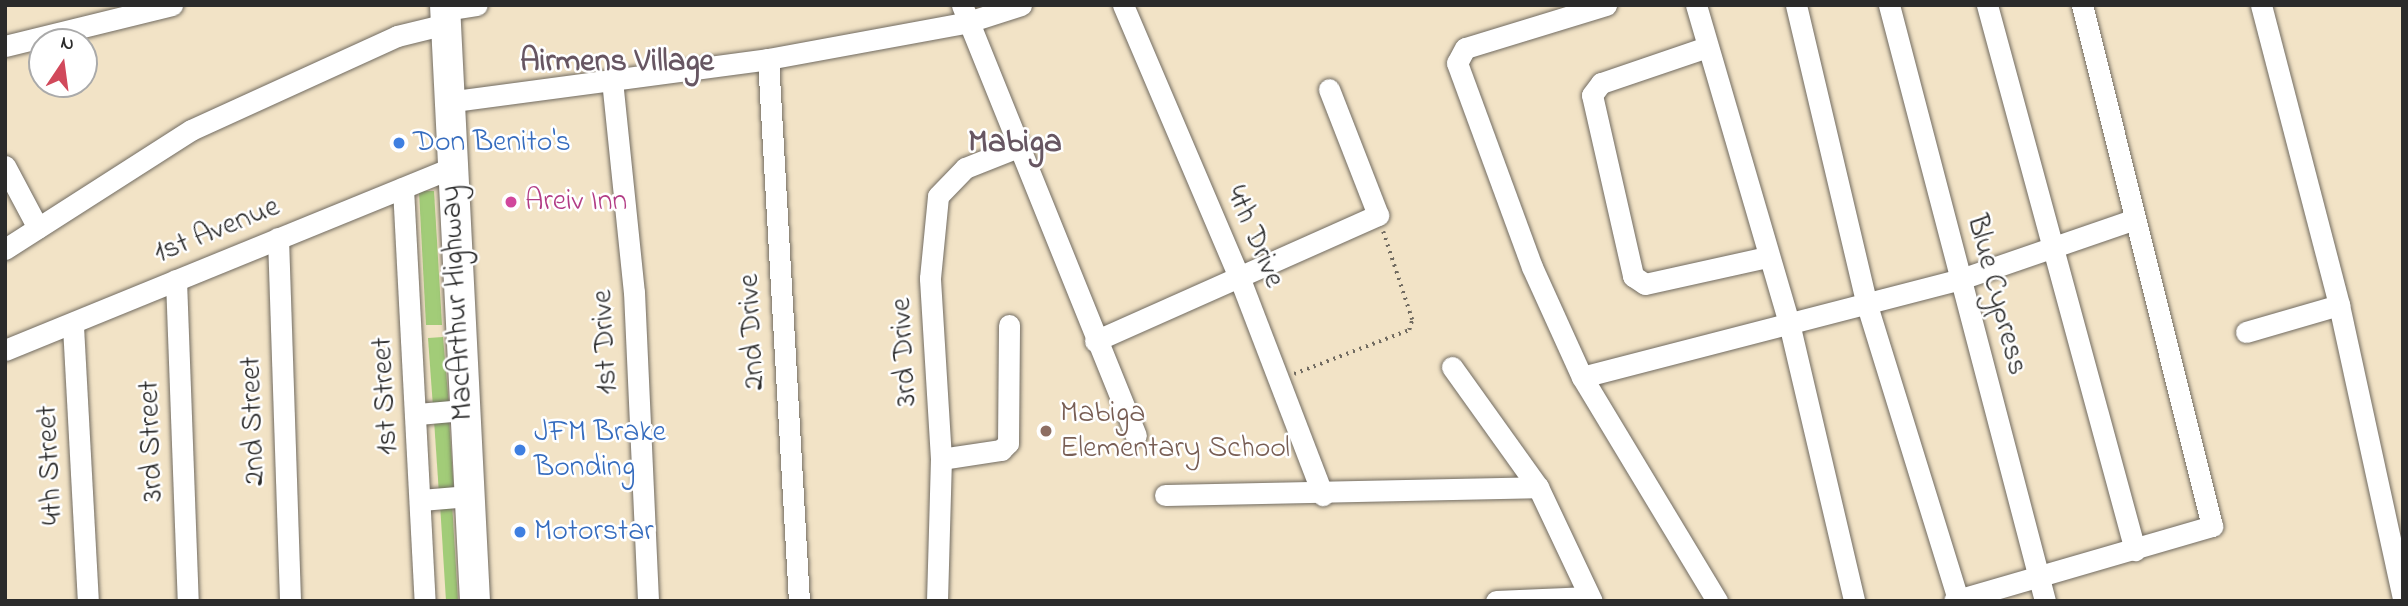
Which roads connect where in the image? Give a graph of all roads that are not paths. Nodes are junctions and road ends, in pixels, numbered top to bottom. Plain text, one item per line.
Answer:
1 (172, 5) edge
2 (477, 5) edge
3 (1021, 5) edge
4 (1123, 5) edge
5 (1606, 5) edge
6 (1696, 5) edge
7 (1796, 5) edge
8 (1889, 5) edge
9 (1987, 5) edge
10 (2082, 5) edge
11 (2261, 5) edge
12 (445, 13) edge
13 (963, 14) edge
14 (5, 46) edge
15 (1707, 47) junction
16 (768, 59) junction
17 (612, 80) junction
18 (1329, 89) dead end
19 (447, 102) junction
20 (1018, 147) junction
21 (5, 166) edge
22 (451, 168) junction
23 (403, 188) junction
24 (2132, 220) junction
25 (38, 228) junction
26 (278, 238) junction
27 (5, 249) edge
28 (2053, 250) junction
29 (1767, 257) junction
30 (1238, 274) junction
31 (1961, 279) junction
32 (176, 280) junction
33 (1866, 302) junction
34 (2339, 305) junction
35 (1789, 323) junction
36 (1009, 325) dead end
37 (73, 326) junction
38 (2246, 332) dead end
39 (1095, 341) junction
40 (5, 350) edge
41 (1452, 366) dead end
42 (1582, 377) junction
43 (463, 410) junction
44 (418, 414) junction
45 (1136, 435) dead end
46 (941, 459) junction
47 (1538, 487) junction
48 (1165, 495) dead end
49 (1323, 495) junction
50 (469, 496) junction
51 (421, 500) junction
52 (2135, 550) junction
53 (2039, 578) junction
54 (1590, 599) edge
55 (2403, 599) edge
56 (1956, 600) edge
57 (88, 601) edge
58 (188, 601) edge
59 (290, 601) edge
60 (425, 601) edge
61 (475, 601) edge
62 (648, 601) edge
63 (799, 601) edge
64 (937, 601) edge
65 (1496, 601) edge
66 (1717, 601) edge
67 (1854, 601) edge
68 (2045, 601) edge

1 - 14 street
2 - 12 street
3 - 13 street
4 - 30 street, 4th Drive
5 - 42 street
6 - 15 street
7 - 33 street
8 - 31 street, Blue Cypress
9 - 28 street
10 - 24 street
11 - 34 street
12 - 19 highway, MacArthur Highway
12 - 25 street
13 - 16 street
13 - 20 street
15 - 29 street
15 - 29 street
16 - 17 street
16 - 63 street, 2nd Drive
17 - 19 street
17 - 62 street, 1st Drive
18 - 30 street
19 - 22 highway, MacArthur Highway
20 - 39 street
20 - 46 street, 3rd Drive
21 - 25 street
22 - 23 street, 1st Avenue
22 - 43 highway, MacArthur Highway
23 - 26 street, 1st Avenue
23 - 44 street, 1st Street
24 - 28 street
24 - 52 street
25 - 27 street
26 - 32 street, 1st Avenue
26 - 59 street, 2nd Street
28 - 31 street
28 - 52 street
29 - 35 street
30 - 39 street
30 - 49 street, 4th Drive
31 - 33 street
31 - 53 street, Blue Cypress
32 - 37 street, 1st Avenue
32 - 58 street, 3rd Street
33 - 35 street
33 - 56 street
34 - 38 street
34 - 55 street
35 - 42 street
35 - 67 street
36 - 46 street
37 - 40 street, 1st Avenue
37 - 57 street, 4th Street
39 - 45 street
41 - 47 street
42 - 66 street
43 - 44 street
43 - 50 highway, MacArthur Highway
44 - 51 street, 1st Street
46 - 64 street, 3rd Drive
47 - 49 street
47 - 54 street
48 - 49 street
50 - 51 street
50 - 61 highway, MacArthur Highway
51 - 60 street, 1st Street
52 - 53 street
53 - 56 street
53 - 68 street, Blue Cypress
54 - 65 street

